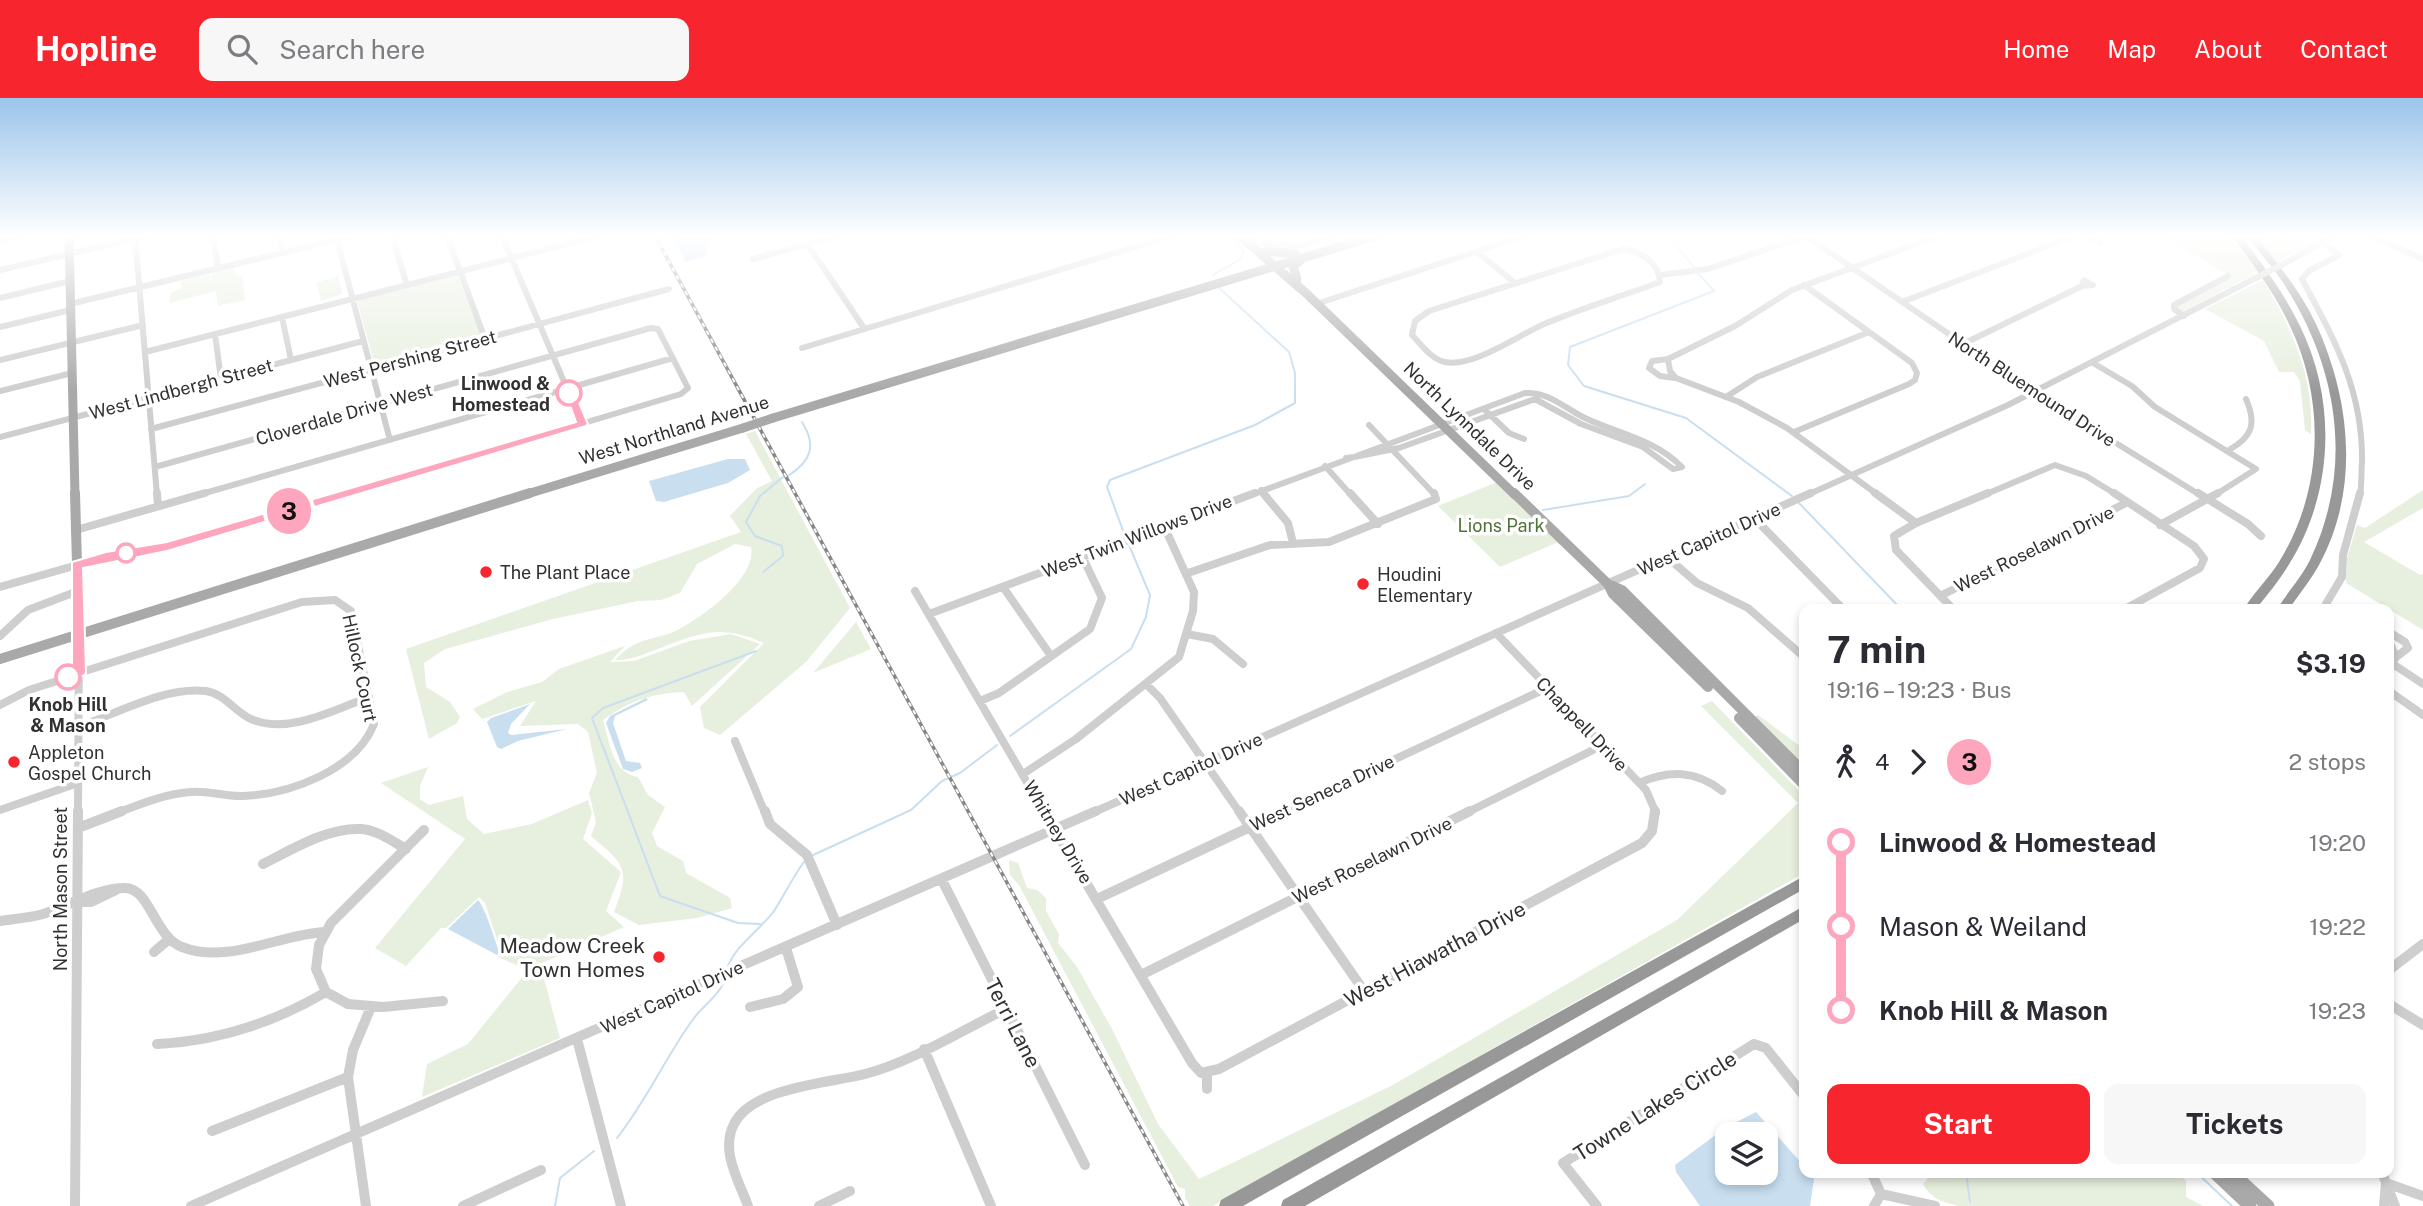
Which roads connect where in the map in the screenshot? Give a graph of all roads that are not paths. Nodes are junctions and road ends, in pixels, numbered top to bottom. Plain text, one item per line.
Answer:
1 (42, 288) edge
2 (70, 288) edge
3 (139, 288) joint
4 (349, 288) edge
5 (396, 288) edge
6 (466, 288) edge
7 (525, 288) edge
8 (837, 288) edge
9 (998, 288) edge
10 (1187, 288) edge
11 (1204, 288) edge
12 (1299, 288) edge
13 (1303, 288) edge
14 (1367, 288) edge
15 (1494, 288) edge
16 (1648, 288) edge
17 (1798, 288) edge
18 (1808, 288) edge
19 (1881, 288) edge
20 (1939, 288) edge
21 (2078, 288) edge
22 (2206, 288) edge
23 (2237, 288) edge
24 (2274, 288) edge
25 (2290, 288) edge
26 (2307, 288) edge
27 (669, 289) dead end
28 (1307, 294) junction
29 (0, 298) edge
30 (352, 299) junction
31 (1902, 302) junction
32 (1316, 303) junction
33 (1140, 306) junction
34 (70, 307) junction
35 (2184, 316) junction
36 (282, 317) junction
37 (540, 324) junction
38 (143, 325) junction
39 (0, 327) edge
40 (864, 328) junction
41 (1869, 332) junction
42 (215, 334) junction
43 (485, 339) junction
44 (363, 341) junction
45 (71, 343) junction
46 (1963, 344) junction
47 (802, 348) dead end
48 (145, 352) junction
49 (553, 355) junction
50 (673, 358) junction
51 (1668, 359) junction
52 (0, 360) edge
53 (291, 360) junction
54 (2093, 363) junction
55 (371, 370) junction
56 (72, 373) junction
57 (1676, 378) junction
58 (221, 379) junction
59 (567, 388) junction
60 (0, 391) edge
61 (2035, 393) junction
62 (1726, 397) junction
63 (148, 398) junction
64 (2246, 399) dead end
65 (380, 404) junction
66 (1486, 411) junction
67 (73, 418) junction
68 (582, 424) junction
69 (1369, 425) dead end
70 (1444, 427) junction
71 (151, 429) junction
72 (1794, 432) junction
73 (0, 437) edge
74 (1524, 439) dead end
75 (390, 440) junction
76 (1638, 441) junction
77 (1391, 447) junction
78 (2229, 450) junction
79 (1325, 466) junction
80 (155, 467) junction
81 (1852, 475) junction
82 (1261, 490) junction
83 (2207, 500) junction
84 (2126, 503) junction
85 (158, 506) junction
86 (1754, 518) junction
87 (1916, 523) junction
88 (1378, 524) junction
89 (2160, 525) junction
90 (1164, 526) junction
91 (76, 530) junction
92 (2261, 536) dead end
93 (1293, 543) junction
94 (1082, 556) junction
95 (1667, 557) junction
96 (76, 565) junction
97 (1188, 573) junction
98 (1608, 584) junction
99 (0, 587) edge
100 (1003, 587) junction
101 (915, 591) dead end
102 (78, 592) junction
103 (1942, 595) junction
104 (1838, 604) edge
105 (1948, 604) edge
106 (2133, 604) edge
107 (2254, 604) edge
108 (2286, 604) edge
109 (2326, 604) edge
110 (929, 614) junction
111 (79, 631) junction
112 (1496, 633) junction
113 (1187, 634) junction
114 (0, 636) edge
115 (2394, 636) edge
116 (0, 652) edge
117 (1799, 653) edge
118 (1051, 656) junction
119 (0, 659) edge
120 (2394, 663) edge
121 (1243, 664) dead end
122 (2394, 665) edge
123 (79, 673) junction
124 (2423, 684) edge
125 (1147, 685) junction
126 (1547, 688) junction
127 (2394, 695) edge
128 (369, 697) junction
129 (980, 701) junction
130 (0, 705) edge
131 (2423, 715) edge
132 (78, 727) junction
133 (735, 741) dead end
134 (1603, 745) junction
135 (1205, 763) junction
136 (1799, 767) edge
137 (1023, 774) junction
138 (1799, 780) edge
139 (78, 783) junction
140 (1639, 783) junction
141 (1722, 791) dead end
142 (0, 810) edge
143 (1656, 820) joint
144 (1249, 827) junction
145 (79, 828) junction
146 (425, 830) dead end
147 (1056, 830) junction
148 (406, 849) junction
149 (263, 864) dead end
150 (942, 880) junction
151 (1799, 885) edge
152 (1297, 897) junction
153 (1097, 899) junction
154 (78, 902) junction
155 (1799, 915) edge
156 (0, 921) edge
157 (837, 925) junction
158 (325, 932) junction
159 (168, 940) junction
160 (2423, 944) edge
161 (786, 948) junction
162 (154, 952) dead end
163 (2394, 966) edge
164 (1141, 975) junction
165 (1364, 991) junction
166 (326, 992) junction
167 (443, 1001) dead end
168 (371, 1007) junction
169 (750, 1007) dead end
170 (2394, 1007) edge
171 (1006, 1009) junction
172 (2423, 1026) edge
173 (577, 1039) junction
174 (157, 1044) dead end
175 (924, 1049) junction
176 (1204, 1073) junction
177 (348, 1077) junction
178 (1207, 1089) dead end
179 (1799, 1090) edge
180 (212, 1131) dead end
181 (356, 1135) junction
182 (1085, 1165) dead end
183 (541, 1170) dead end
184 (1874, 1178) edge
185 (2220, 1178) edge
186 (2238, 1178) edge
187 (2384, 1178) edge
188 (850, 1191) dead end
189 (1881, 1194) junction
190 (2423, 1196) edge
191 (75, 1206) edge
192 (191, 1206) edge
193 (366, 1206) edge
194 (463, 1206) edge
195 (621, 1206) edge
196 (748, 1206) edge
197 (819, 1206) edge
198 (991, 1206) edge
199 (1227, 1206) edge
200 (1289, 1206) edge
201 (1597, 1206) edge
202 (1874, 1206) edge
203 (1935, 1206) edge
204 (2250, 1206) edge
205 (2268, 1206) edge
206 (2384, 1206) edge
207 (2395, 1206) edge

1 - 29 street
2 - 34 main road, North Mason Street
3 - 34 street
3 - 38 street
4 - 30 street
5 - 30 street
6 - 43 street
7 - 37 street
8 - 40 street
9 - 40 street
10 - 33 main road, West Northland Avenue
11 - 33 main road, West Northland Avenue
12 - 28 main road, North Lynndale Drive
13 - 28 main road, North Lynndale Drive
14 - 32 street
15 - 16 street
17 - 51 street
18 - 41 street
19 - 31 street, North Bluemound Drive
20 - 31 street
21 - 46 street
22 - 35 street
23 - 35 street, West Capitol Drive, bridge
24 - 107 highway
25 - 108 highway
26 - 109 street
27 - 37 street, West Pershing Street
28 - 32 main road, North Lynndale Drive
30 - 36 street
30 - 44 street
31 - 46 street, North Bluemound Drive
32 - 70 main road, North Lynndale Drive
33 - 111 main road, West Northland Avenue, bridge
34 - 39 street
34 - 45 main road, North Mason Street
35 - 54 street, West Capitol Drive
36 - 42 street
36 - 53 street
37 - 43 street, West Pershing Street
37 - 49 street
38 - 45 street
38 - 48 street
40 - 47 street
41 - 62 street
41 - 72 street
42 - 48 street
42 - 58 street
43 - 55 street, West Pershing Street
44 - 53 street, West Lindbergh Street
44 - 55 street
45 - 52 street
45 - 56 main road, North Mason Street
46 - 61 street, North Bluemound Drive
48 - 63 street
49 - 50 street, Cloverdale Drive West
49 - 59 street
49 - 65 street, Cloverdale Drive West
50 - 59 street
50 - 68 street
51 - 57 street
51 - 57 street
53 - 58 street, West Lindbergh Street
54 - 61 street, West Capitol Drive
54 - 78 street
55 - 65 street
55 - 71 street, West Pershing Street
56 - 60 street
56 - 67 main road, North Mason Street
57 - 62 street
58 - 63 street, West Lindbergh Street
59 - 68 street
59 - 75 street
61 - 81 street, West Capitol Drive
61 - 83 street, North Bluemound Drive
62 - 72 street
63 - 67 street, West Lindbergh Street
63 - 71 street
64 - 78 street
65 - 75 street
65 - 80 street, Cloverdale Drive West
66 - 70 street, West Twin Willows Drive
66 - 74 street
66 - 76 street, West Twin Willows Drive
67 - 73 street, West Lindbergh Street
67 - 91 main road, North Mason Street
68 - 96 street
69 - 77 street
70 - 77 street, West Twin Willows Drive
70 - 98 main road, North Lynndale Drive
71 - 80 street
72 - 81 street
75 - 85 street
76 - 76 street
77 - 79 street, West Twin Willows Drive
77 - 88 street
78 - 83 street
79 - 82 street, West Twin Willows Drive
79 - 88 street
80 - 85 street
81 - 86 street, West Capitol Drive
81 - 87 street
82 - 90 street, West Twin Willows Drive
82 - 93 street
83 - 89 street
83 - 92 street, North Bluemound Drive
84 - 87 street
84 - 89 street
84 - 103 street, West Roselawn Drive
85 - 91 street
86 - 95 street, West Capitol Drive
86 - 104 street
87 - 103 street
88 - 93 street
89 - 106 street
90 - 94 street, West Twin Willows Drive
90 - 97 street
91 - 96 main road, North Mason Street
93 - 97 street
94 - 100 street, West Twin Willows Drive
94 - 118 street
95 - 98 street, West Capitol Drive
95 - 117 street
96 - 99 street
96 - 102 main road, North Mason Street
97 - 113 street
98 - 112 street, West Capitol Drive
98 - 136 main road, North Lynndale Drive
98 - 138 main road, North Lynndale Drive
100 - 110 street, West Twin Willows Drive
100 - 118 street
101 - 110 street, Whitney Drive
102 - 111 main road, North Mason Street
102 - 114 street
103 - 105 street
110 - 129 street, Whitney Drive
111 - 116 main road, West Northland Avenue
111 - 119 main road, West Northland Avenue
111 - 123 street, North Mason Street
112 - 126 street, Chappell Drive
112 - 135 street, West Capitol Drive
113 - 121 street
113 - 125 street
115 - 120 street
118 - 129 street
122 - 124 street
123 - 128 street, Hillock Court
123 - 130 street, Hillock Court
123 - 132 street, North Mason Street
125 - 135 street
125 - 137 street
126 - 134 street, Chappell Drive
126 - 144 street, West Seneca Drive
127 - 131 street
128 - 132 street
128 - 145 street, Hillock Court
129 - 137 street, Whitney Drive
132 - 139 street, North Mason Street
133 - 157 street
134 - 140 street, Chappell Drive
134 - 152 street, West Roselawn Drive
135 - 144 street
135 - 147 street, West Capitol Drive
137 - 147 street, Whitney Drive
139 - 142 street
139 - 145 street, North Mason Street
140 - 141 street
140 - 143 street, Chappell Drive
143 - 165 street, West Hiawatha Drive
144 - 152 street
144 - 153 street, West Seneca Drive
145 - 154 street, North Mason Street
146 - 148 street
147 - 150 street, West Capitol Drive
147 - 153 street, Whitney Drive
148 - 149 street
148 - 158 street
150 - 157 street, West Capitol Drive
150 - 171 street, Terri Lane
151 - 199 highway
152 - 164 street, West Roselawn Drive
152 - 165 street
153 - 164 street, Whitney Drive
154 - 156 street
154 - 159 street
154 - 191 street, North Mason Street
155 - 200 highway
157 - 161 street, West Capitol Drive
158 - 159 street
158 - 166 street
159 - 162 street
160 - 163 street
161 - 169 street
161 - 173 street, West Capitol Drive
164 - 176 street, Whitney Drive
165 - 176 street, West Hiawatha Drive
166 - 168 street
166 - 174 street
167 - 168 street
168 - 177 street
170 - 172 street
171 - 175 street
171 - 182 street, Terri Lane
173 - 181 street, West Capitol Drive
173 - 195 street
175 - 196 street
175 - 198 street
176 - 178 street
177 - 180 street
177 - 181 street
179 - 201 street, Towne Lakes Circle
181 - 192 street, West Capitol Drive
181 - 193 street
183 - 194 street
184 - 189 street
185 - 204 main road
186 - 205 main road
187 - 190 street
187 - 206 street
187 - 207 street
188 - 197 street
189 - 202 street
189 - 203 street

